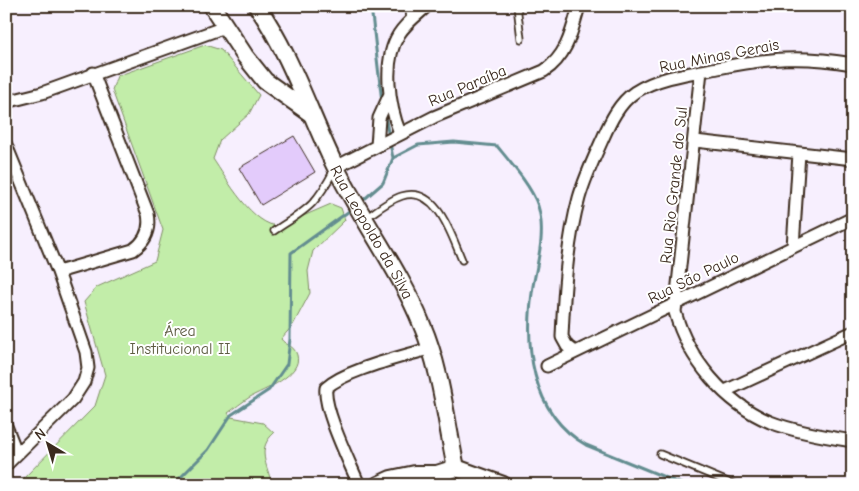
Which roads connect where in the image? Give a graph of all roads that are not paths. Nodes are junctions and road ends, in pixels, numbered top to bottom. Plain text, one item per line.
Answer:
1 (212, 6) edge
2 (256, 6) edge
3 (408, 6) edge
4 (427, 6) edge
5 (517, 6) edge
6 (579, 6) edge
7 (410, 21) junction
8 (225, 27) junction
9 (522, 39) dead end
10 (853, 64) edge
11 (701, 71) junction
12 (93, 73) junction
13 (389, 96) junction
14 (6, 102) edge
15 (310, 113) junction
16 (400, 133) junction
17 (695, 141) junction
18 (6, 145) edge
19 (377, 146) junction
20 (798, 153) junction
21 (853, 159) edge
22 (336, 167) junction
23 (853, 218) edge
24 (363, 220) junction
25 (274, 231) dead end
26 (793, 247) junction
27 (462, 260) dead end
28 (58, 272) junction
29 (677, 303) junction
30 (853, 332) edge
31 (431, 348) junction
32 (575, 352) junction
33 (547, 366) dead end
34 (725, 391) junction
35 (6, 426) edge
36 (853, 441) edge
37 (17, 454) junction
38 (660, 454) dead end
39 (6, 466) edge
40 (456, 468) junction
41 (359, 485) edge
42 (378, 485) edge
43 (503, 485) edge
44 (735, 485) edge

1 - 8 street
2 - 15 street, Rua Leopoldo da Silva
3 - 7 lane
4 - 7 street
5 - 9 lane
6 - 16 street, Rua Paraíba
7 - 13 street
8 - 12 street
8 - 15 street
10 - 11 street, Rua Minas Gerais
11 - 17 street, Rua Rio Grande do Sul
11 - 32 street, Rua Minas Gerais
12 - 14 street
12 - 28 street
13 - 16 street
13 - 19 street
15 - 22 street, Rua Leopoldo da Silva
16 - 19 street, Rua Paraíba
17 - 20 street
17 - 29 street, Rua Rio Grande do Sul
18 - 28 street
19 - 22 street, Rua Paraíba
20 - 21 street
20 - 26 street
22 - 24 street, Rua Leopoldo da Silva
22 - 25 lane
23 - 26 street, Rua São Paulo
24 - 27 lane
24 - 31 street, Rua Leopoldo da Silva
26 - 29 street, Rua São Paulo
28 - 37 street
29 - 32 street, Rua São Paulo
29 - 34 street, Rua Rio Grande do Sul
30 - 34 street
31 - 40 street, Rua Leopoldo da Silva
31 - 41 street
32 - 33 street, Rua São Paulo
34 - 36 street, Rua Rio Grande do Sul
35 - 37 street
37 - 39 street
38 - 44 lane
40 - 42 street
40 - 43 street

